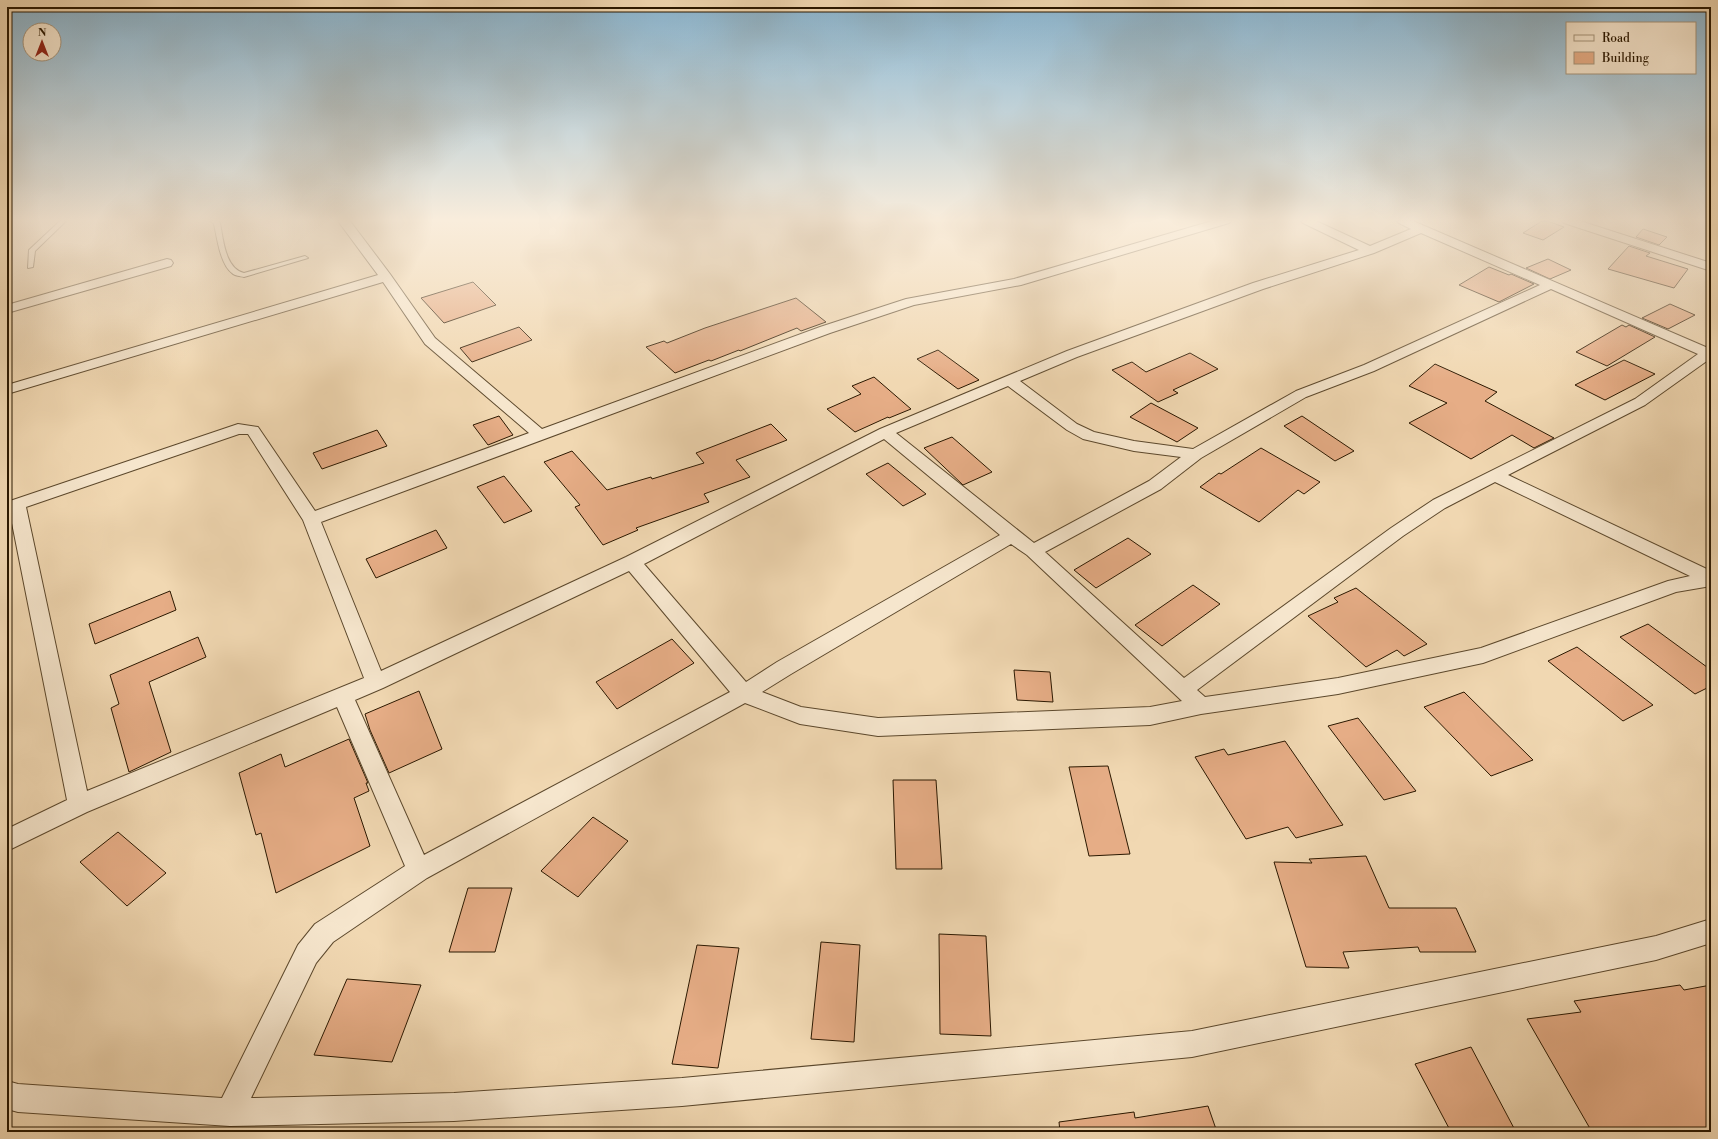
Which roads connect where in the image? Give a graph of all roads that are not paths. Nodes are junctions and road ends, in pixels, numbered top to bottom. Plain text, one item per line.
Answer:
1 (131, 274) edge
2 (384, 274) edge
3 (1043, 274) edge
4 (1295, 274) edge
5 (1529, 274) edge
6 (386, 277) junction
7 (1552, 284) junction
8 (7, 309) edge
9 (1710, 352) edge
10 (1010, 380) junction
11 (7, 390) edge
12 (885, 432) junction
13 (540, 435) junction
14 (1195, 454) junction
15 (1494, 475) junction
16 (12, 506) edge
17 (311, 519) junction
18 (1012, 536) junction
19 (1033, 551) junction
20 (632, 562) junction
21 (1710, 579) edge
22 (376, 682) junction
23 (1183, 690) junction
24 (744, 694) junction
25 (343, 696) junction
26 (1201, 706) junction
27 (79, 805) junction
28 (7, 840) edge
29 (419, 870) junction
30 (1711, 931) edge
31 (7, 1095) edge
32 (230, 1112) junction

1 - 8 street
2 - 6 street
3 - 13 street
4 - 10 street
5 - 7 street
6 - 11 street
6 - 13 street
7 - 9 street
7 - 14 street
9 - 15 street
10 - 12 street
10 - 14 street
12 - 18 street
12 - 20 street
13 - 17 street
14 - 19 street
15 - 21 street
15 - 23 street
16 - 17 street
16 - 27 street
17 - 22 street
18 - 19 street
18 - 24 street
19 - 23 street
20 - 22 street
20 - 24 street
21 - 26 street
22 - 25 street
23 - 26 street
24 - 26 street
24 - 29 street
25 - 27 street
25 - 29 street
27 - 28 street
29 - 32 street
30 - 32 street
31 - 32 street

